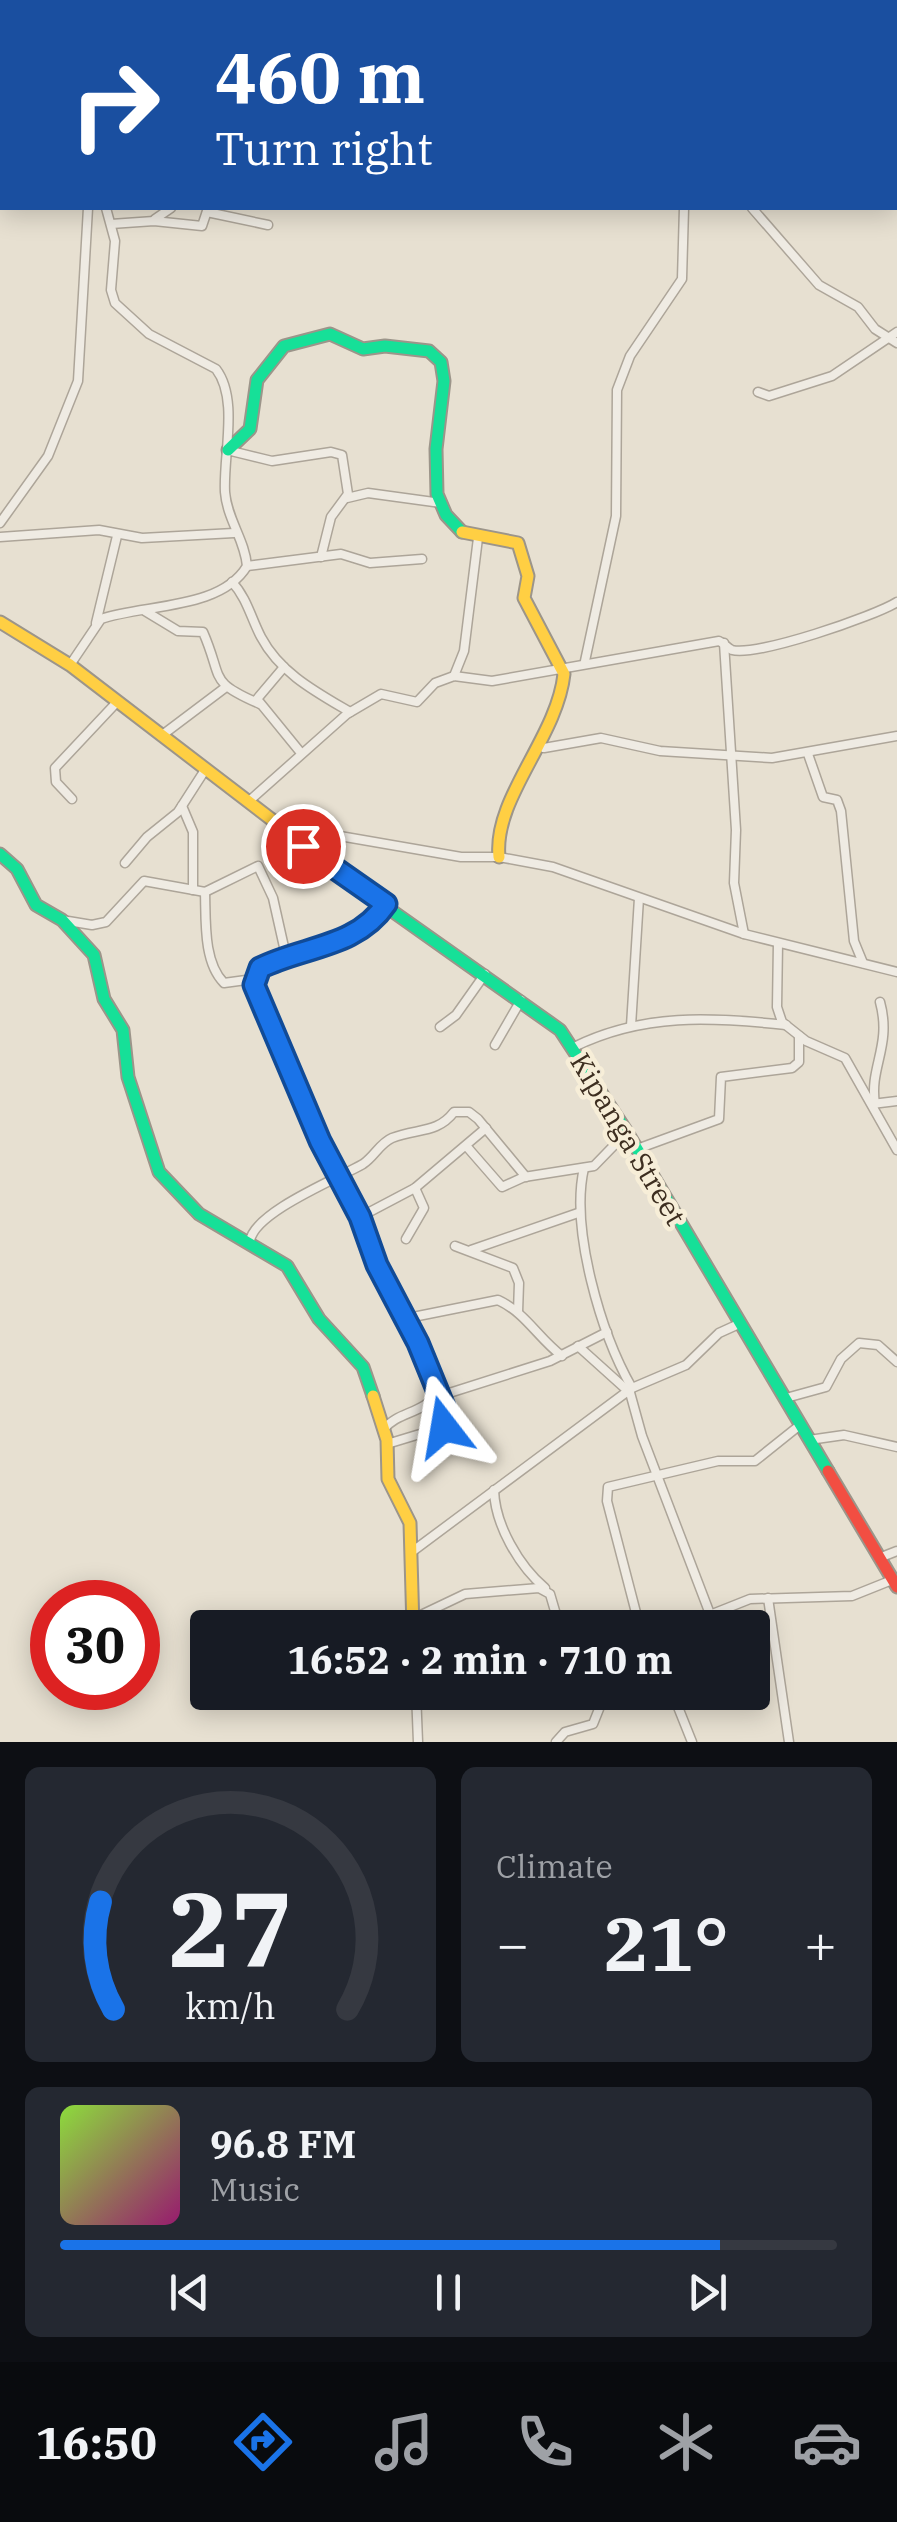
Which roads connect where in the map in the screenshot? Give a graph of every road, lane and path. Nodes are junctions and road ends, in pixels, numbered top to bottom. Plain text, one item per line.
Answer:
1 (88, 210) edge
2 (107, 210) edge
3 (168, 210) edge
4 (207, 210) edge
5 (684, 210) edge
6 (754, 210) edge
7 (151, 221) junction
8 (111, 224) junction
9 (268, 225) dead end
10 (897, 332) edge
11 (888, 337) junction
12 (897, 343) edge
13 (758, 392) dead end
14 (226, 450) junction
15 (348, 498) junction
16 (441, 503) junction
17 (0, 523) edge
18 (234, 533) junction
19 (117, 536) junction
20 (0, 537) edge
21 (478, 538) junction
22 (321, 558) junction
23 (422, 559) dead end
24 (247, 566) junction
25 (232, 582) junction
26 (897, 602) edge
27 (144, 610) junction
28 (0, 622) edge
29 (96, 623) junction
30 (724, 643) junction
31 (585, 661) junction
32 (70, 664) junction
33 (561, 666) junction
34 (284, 667) junction
35 (454, 676) junction
36 (226, 687) junction
37 (117, 702) junction
38 (260, 704) junction
39 (350, 712) junction
40 (161, 736) junction
41 (897, 736) edge
42 (544, 748) junction
43 (301, 753) junction
44 (808, 754) junction
45 (728, 755) junction
46 (205, 770) junction
47 (72, 799) dead end
48 (248, 802) junction
49 (182, 806) junction
50 (276, 826) junction
51 (0, 854) edge
52 (500, 857) junction
53 (125, 863) dead end
54 (193, 890) junction
55 (204, 892) junction
56 (640, 898) junction
57 (386, 904) junction
58 (62, 920) junction
59 (744, 934) junction
60 (778, 943) junction
61 (286, 956) junction
62 (863, 963) junction
63 (897, 972) edge
64 (485, 974) junction
65 (254, 985) junction
66 (520, 1000) junction
67 (880, 1002) dead end
68 (786, 1025) junction
69 (632, 1026) junction
70 (440, 1027) dead end
71 (800, 1036) junction
72 (495, 1045) dead end
73 (574, 1047) junction
74 (897, 1100) edge
75 (873, 1104) junction
76 (486, 1128) junction
77 (627, 1132) junction
78 (468, 1148) junction
79 (637, 1149) junction
80 (897, 1150) edge
81 (584, 1168) junction
82 (339, 1174) junction
83 (526, 1177) junction
84 (415, 1188) junction
85 (578, 1213) junction
86 (360, 1217) junction
87 (406, 1239) dead end
88 (250, 1241) junction
89 (455, 1246) dead end
90 (471, 1250) junction
91 (518, 1312) junction
92 (403, 1319) junction
93 (742, 1324) junction
94 (607, 1332) junction
95 (578, 1346) junction
96 (562, 1356) junction
97 (897, 1362) edge
98 (630, 1389) junction
99 (438, 1393) junction
100 (786, 1398) junction
101 (800, 1425) junction
102 (384, 1429) junction
103 (809, 1440) junction
104 (386, 1444) junction
105 (897, 1447) edge
106 (660, 1476) junction
107 (494, 1490) junction
108 (897, 1550) edge
109 (411, 1554) junction
110 (878, 1558) junction
111 (895, 1582) edge
112 (545, 1588) junction
113 (768, 1598) junction
114 (415, 1610) edge
115 (430, 1610) edge
116 (553, 1610) edge
117 (634, 1610) edge
118 (709, 1610) edge
119 (721, 1610) edge
120 (417, 1710) edge
121 (600, 1710) edge
122 (679, 1710) edge
123 (418, 1742) edge
124 (556, 1742) edge
125 (692, 1742) edge
126 (789, 1742) edge

1 - 17 street
2 - 8 street
3 - 7 street
4 - 7 street
4 - 9 street
5 - 31 street
6 - 11 street
7 - 8 street
8 - 14 street
10 - 11 street
11 - 12 street
11 - 13 street
14 - 15 street
14 - 16 street
14 - 18 street
15 - 16 street
15 - 22 street
16 - 21 street
18 - 19 street
18 - 24 street
19 - 20 street
19 - 29 street
21 - 33 street
21 - 35 street
22 - 23 street
22 - 24 street
24 - 25 street
25 - 27 street
25 - 34 street
26 - 30 street
27 - 29 street
27 - 36 street
28 - 32 street, Kipanga Street
29 - 32 street
30 - 31 street
30 - 45 street
31 - 33 street
32 - 37 street, Kipanga Street
33 - 35 street
33 - 42 street
34 - 38 street
34 - 39 street
35 - 39 street
36 - 38 street
36 - 40 street
37 - 40 street, Kipanga Street
37 - 47 street
38 - 43 street
39 - 43 street
40 - 46 street, Kipanga Street
41 - 44 street
42 - 45 street
42 - 52 street
43 - 48 street
44 - 45 street
44 - 62 street
45 - 59 street
46 - 48 street, Kipanga Street
46 - 49 street
48 - 50 street, Kipanga Street
49 - 53 street
49 - 54 street
50 - 52 street
50 - 57 street, Kipanga Street
51 - 58 street
52 - 56 street
54 - 55 street
54 - 58 street
55 - 61 street
55 - 65 street
56 - 59 street
56 - 69 street
57 - 61 street
57 - 64 street, Kipanga Street
58 - 88 street
59 - 60 street
60 - 62 street
60 - 68 street
61 - 65 street
62 - 63 street
64 - 66 street, Kipanga Street
64 - 70 street
65 - 82 street
66 - 72 street
66 - 73 street, Kipanga Street
67 - 75 street
68 - 69 street
68 - 71 street
69 - 73 street
71 - 75 street
71 - 79 street
73 - 77 street, Kipanga Street
74 - 75 street
75 - 80 street
76 - 78 street
76 - 82 street
76 - 83 street
77 - 79 street, Kipanga Street
77 - 81 street
78 - 83 street
78 - 84 street
79 - 93 street, Kipanga Street
81 - 83 street
81 - 85 street
82 - 86 street
82 - 88 street
84 - 86 street
84 - 87 street
85 - 90 street
85 - 94 street
86 - 92 street
88 - 102 street
89 - 90 street
90 - 91 street
91 - 92 street
91 - 96 street
92 - 99 street
93 - 98 street
93 - 100 street, Kipanga Street
94 - 95 street
94 - 98 street
95 - 96 street
95 - 98 street
96 - 99 street
97 - 100 street
98 - 106 street
98 - 107 street
99 - 102 street
99 - 104 street
100 - 101 street, Kipanga Street
101 - 103 street, Kipanga Street
101 - 106 street
102 - 104 street
103 - 105 street
103 - 110 street, Kipanga Street
104 - 109 street
106 - 117 street
106 - 118 street
107 - 109 street
107 - 112 street
108 - 110 street
109 - 114 street
110 - 111 street, Kipanga Street
111 - 113 street
112 - 115 street
112 - 116 street
113 - 119 street
113 - 126 street
120 - 123 street
121 - 124 street
122 - 125 street

